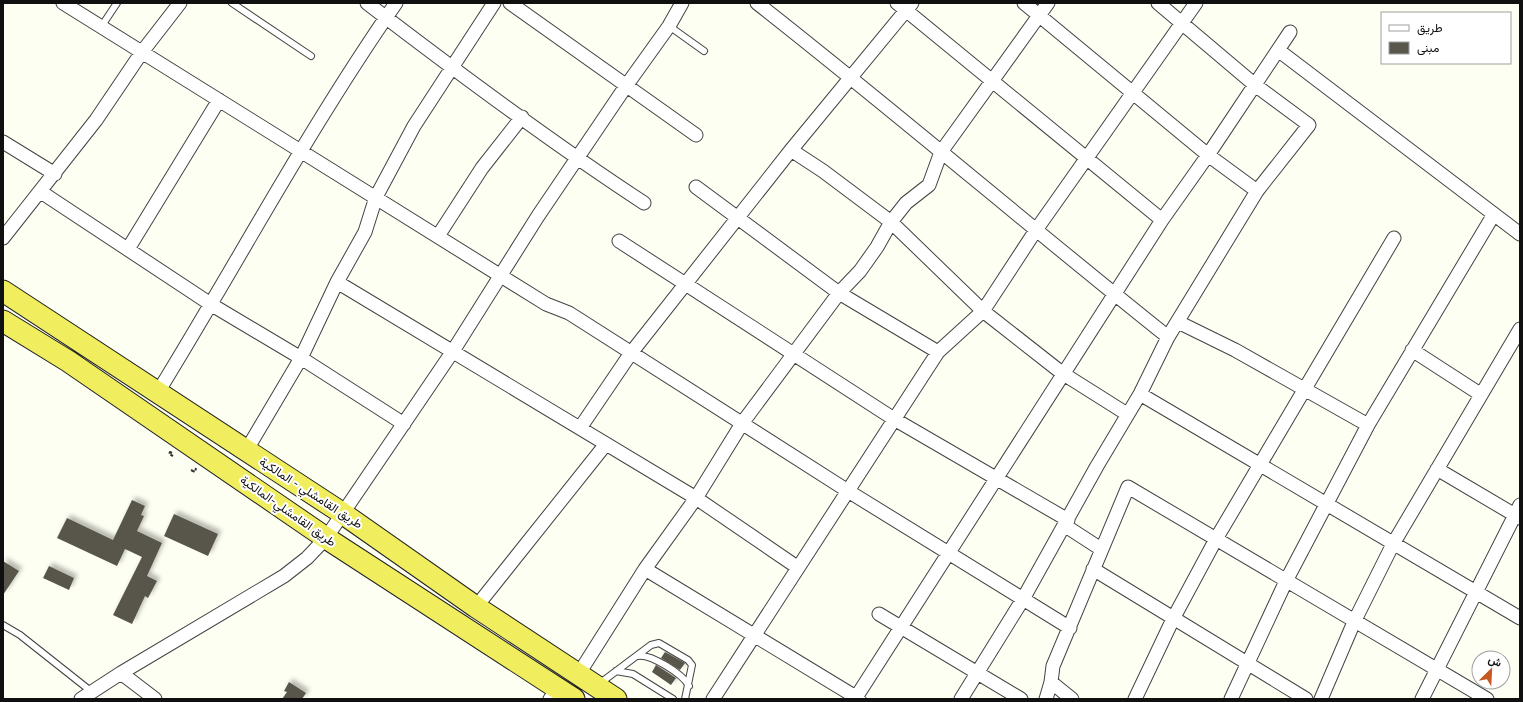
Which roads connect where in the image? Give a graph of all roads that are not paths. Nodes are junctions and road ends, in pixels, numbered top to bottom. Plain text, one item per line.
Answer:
1 (64, 3) edge
2 (117, 3) edge
3 (180, 3) edge
4 (232, 3) edge
5 (367, 3) edge
6 (396, 3) edge
7 (494, 3) edge
8 (510, 3) edge
9 (682, 3) edge
10 (757, 3) edge
11 (1024, 3) edge
12 (1048, 3) edge
13 (1158, 3) edge
14 (1196, 3) edge
15 (905, 6) edge
16 (1039, 16) junction
17 (386, 18) junction
18 (1182, 22) junction
19 (669, 26) junction
20 (101, 27) junction
21 (1290, 32) dead end
22 (1278, 50) junction
23 (704, 51) dead end
24 (142, 52) junction
25 (311, 56) dead end
26 (452, 69) junction
27 (851, 77) junction
28 (993, 80) junction
29 (1255, 85) junction
30 (626, 86) junction
31 (1133, 92) junction
32 (219, 100) junction
33 (522, 117) junction
34 (696, 135) dead end
35 (3, 142) edge
36 (301, 150) junction
37 (791, 150) junction
38 (941, 152) junction
39 (1208, 154) junction
40 (577, 159) junction
41 (1088, 159) junction
42 (55, 174) junction
43 (696, 187) dead end
44 (1257, 191) junction
45 (41, 192) junction
46 (376, 197) junction
47 (644, 203) dead end
48 (1494, 214) junction
49 (738, 219) junction
50 (1162, 220) junction
51 (891, 222) junction
52 (1036, 230) junction
53 (1520, 234) edge
54 (438, 236) junction
55 (3, 238) edge
56 (1394, 238) dead end
57 (619, 241) dead end
58 (128, 249) junction
59 (501, 275) junction
60 (337, 282) junction
61 (686, 284) junction
62 (3, 291) edge
63 (839, 293) junction
64 (1114, 294) junction
65 (212, 305) junction
66 (983, 311) junction
67 (3, 321) edge
68 (1178, 322) junction
69 (1520, 329) edge
70 (1168, 337) junction
71 (1412, 350) junction
72 (453, 351) junction
73 (938, 352) junction
74 (631, 353) junction
75 (795, 355) junction
76 (301, 358) junction
77 (1062, 373) junction
78 (1305, 389) junction
79 (158, 392) junction
80 (1140, 394) junction
81 (1480, 394) junction
82 (1127, 414) junction
83 (894, 419) junction
84 (742, 422) junction
85 (404, 424) junction
86 (1368, 425) junction
87 (580, 428) junction
88 (606, 444) junction
89 (246, 451) junction
90 (1259, 464) junction
91 (1437, 469) junction
92 (996, 477) junction
93 (848, 491) junction
94 (696, 498) junction
95 (1326, 504) junction
96 (1518, 512) edge
97 (342, 513) junction
98 (1066, 522) junction
99 (326, 538) junction
100 (1216, 539) junction
101 (1393, 544) junction
102 (1101, 549) junction
103 (948, 552) junction
104 (797, 567) junction
105 (645, 569) junction
106 (1093, 569) junction
107 (1286, 581) junction
108 (1475, 592) junction
109 (1023, 599) junction
110 (476, 607) junction
111 (879, 614) dead end
112 (1520, 618) edge
113 (1173, 619) junction
114 (1354, 622) junction
115 (3, 625) edge
116 (902, 628) junction
117 (1070, 628) junction
118 (753, 634) junction
119 (637, 656) junction
120 (560, 662) junction
121 (1246, 663) junction
122 (1436, 670) junction
123 (616, 671) junction
124 (120, 673) junction
125 (977, 674) junction
126 (578, 675) junction
127 (1051, 682) junction
128 (596, 686) junction
129 (689, 686) junction
130 (557, 692) edge
131 (86, 696) edge
132 (857, 698) edge
133 (156, 699) edge
134 (616, 699) edge
135 (672, 699) edge
136 (685, 699) edge
137 (713, 699) edge
138 (961, 699) edge
139 (1021, 699) edge
140 (1046, 699) edge
141 (1072, 699) edge
142 (1135, 699) edge
143 (1231, 699) edge
144 (1306, 699) edge
145 (1321, 699) edge
146 (1422, 699) edge
147 (1487, 699) edge

1 - 20 street
2 - 20 lane
3 - 24 street
4 - 25 lane
5 - 17 street
6 - 17 street
7 - 26 street
8 - 30 street
9 - 19 street
10 - 27 street
11 - 16 street
12 - 16 street
13 - 18 street
14 - 18 street
15 - 27 street
15 - 28 street
16 - 28 street
16 - 31 street
17 - 26 street
17 - 36 street
18 - 29 street
18 - 31 street
19 - 23 lane
19 - 30 street
20 - 24 street
21 - 22 street
22 - 29 street
22 - 48 street
24 - 32 street
24 - 42 street
26 - 33 street
26 - 46 street
27 - 37 street
27 - 38 street
28 - 38 street
28 - 41 street
29 - 39 street
29 - 44 street
30 - 34 street
30 - 40 street
31 - 39 street
31 - 41 street
32 - 36 street
32 - 58 street
33 - 40 street
33 - 54 street
35 - 42 street
36 - 46 street
36 - 65 street
37 - 49 street
37 - 51 street
38 - 51 street
38 - 52 street
39 - 44 street
39 - 50 street
40 - 47 street
40 - 59 street
41 - 50 street
41 - 52 street
42 - 45 street
43 - 49 street
44 - 68 street
45 - 55 street
45 - 58 street
46 - 54 street
46 - 60 street
48 - 53 street
48 - 71 street
49 - 61 street
49 - 63 street
50 - 64 street
51 - 63 street
51 - 66 street
52 - 64 street
52 - 66 street
54 - 59 street
56 - 78 street
57 - 61 street
58 - 65 street
59 - 72 street
59 - 74 street
60 - 72 street
60 - 76 street
61 - 74 street
61 - 75 street
62 - 79 highway, طريق القامشلي - المالكية
63 - 73 street
63 - 75 street
64 - 70 street
64 - 77 street
65 - 76 street
65 - 79 street
66 - 73 street
66 - 77 street
67 - 99 highway, طريق القامشلي-المالكية
68 - 70 street
68 - 78 street
69 - 81 street
70 - 80 street
71 - 81 street
71 - 86 street
72 - 85 street
72 - 87 street
73 - 83 street
74 - 84 street
74 - 87 street
75 - 83 street
75 - 84 street
76 - 85 street
76 - 89 street
77 - 82 street
77 - 92 street
78 - 86 street
78 - 90 street
79 - 89 highway, طريق القامشلي - المالكية
80 - 82 street
80 - 90 street
81 - 91 street
82 - 98 street
83 - 92 street
83 - 93 street
84 - 93 street
84 - 94 street
85 - 97 street
86 - 95 street
87 - 88 street
88 - 94 street
88 - 110 street
89 - 97 highway, طريق القامشلي - المالكية
90 - 95 street
90 - 100 street
91 - 96 street
91 - 101 street
92 - 98 street
92 - 103 street
93 - 103 street
93 - 104 street
94 - 104 street
94 - 105 street
95 - 101 street
95 - 107 street
96 - 108 street
97 - 99 street
97 - 110 highway, طريق القامشلي - المالكية
98 - 102 street
98 - 109 street
99 - 124 street
99 - 130 highway, طريق القامشلي-المالكية
100 - 102 street
100 - 107 street
100 - 113 street
101 - 108 street
101 - 114 street
102 - 106 street
103 - 109 street
103 - 116 street
104 - 118 street
105 - 118 street
105 - 126 street
106 - 113 street
106 - 117 street
107 - 114 street
107 - 121 street
108 - 112 street
108 - 122 street
109 - 117 street
109 - 125 street
110 - 120 highway, طريق القامشلي - المالكية
111 - 116 street
113 - 121 street
113 - 142 street
114 - 122 street
114 - 145 street
115 - 131 lane
116 - 125 street
116 - 132 street
117 - 127 street
118 - 132 street
118 - 137 street
119 - 123 lane
119 - 129 lane
119 - 129 lane
120 - 126 highway, طريق القامشلي - المالكية
120 - 130 highway
121 - 143 street
121 - 144 street
122 - 146 street
122 - 147 street
123 - 128 lane
123 - 135 lane
124 - 131 street
124 - 133 street
125 - 138 street
125 - 139 street
126 - 128 highway, طريق القامشلي - المالكية
127 - 140 street
127 - 141 street
128 - 134 highway, طريق القامشلي - المالكية
129 - 136 lane

